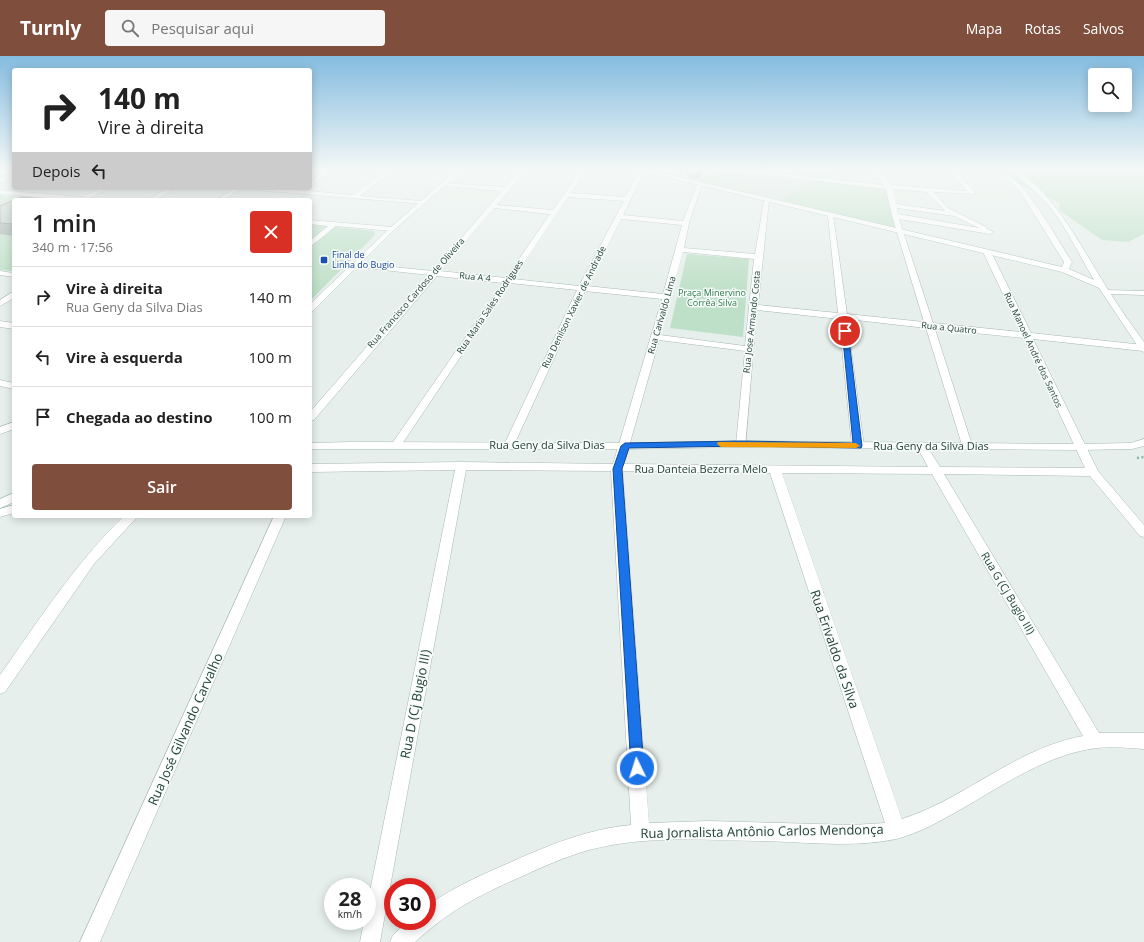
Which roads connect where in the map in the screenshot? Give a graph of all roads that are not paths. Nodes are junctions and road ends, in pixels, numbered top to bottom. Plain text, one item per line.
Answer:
1 (414, 210) edge
2 (488, 210) edge
3 (537, 210) edge
4 (621, 210) edge
5 (691, 210) edge
6 (765, 210) edge
7 (807, 210) edge
8 (894, 210) edge
9 (923, 210) edge
10 (948, 210) edge
11 (1036, 210) edge
12 (1057, 210) edge
13 (554, 212) joint
14 (956, 215) junction
15 (831, 216) junction
16 (895, 216) junction
17 (618, 217) junction
18 (312, 222) edge
19 (686, 223) junction
20 (334, 224) junction
21 (392, 229) junction
22 (900, 232) junction
23 (312, 243) edge
24 (680, 250) junction
25 (987, 252) junction
26 (758, 257) junction
27 (356, 265) junction
28 (1065, 270) junction
29 (0, 273) edge
30 (433, 273) junction
31 (12, 275) edge
32 (507, 281) junction
33 (582, 288) junction
34 (1106, 289) junction
35 (1144, 293) edge
36 (12, 296) edge
37 (666, 297) junction
38 (0, 303) edge
39 (312, 306) edge
40 (754, 307) junction
41 (843, 316) junction
42 (0, 324) edge
43 (12, 326) edge
44 (930, 326) junction
45 (1026, 336) junction
46 (656, 337) junction
47 (1144, 348) edge
48 (749, 349) junction
49 (0, 384) edge
50 (12, 386) edge
51 (312, 416) edge
52 (12, 426) edge
53 (0, 431) edge
54 (1144, 442) edge
55 (741, 444) junction
56 (396, 445) junction
57 (509, 445) junction
58 (921, 445) junction
59 (967, 445) junction
60 (625, 446) junction
61 (858, 446) junction
62 (1079, 447) junction
63 (312, 448) edge
64 (461, 466) junction
65 (312, 468) edge
66 (617, 469) junction
67 (775, 470) junction
68 (936, 472) junction
69 (1093, 472) junction
70 (12, 498) edge
71 (0, 504) edge
72 (12, 510) edge
73 (0, 513) edge
74 (130, 518) edge
75 (279, 518) edge
76 (1144, 533) edge
77 (0, 687) edge
78 (1095, 741) junction
79 (1144, 741) edge
80 (896, 829) junction
81 (641, 832) junction
82 (436, 910) edge
83 (413, 930) edge
84 (90, 942) edge
85 (370, 942) edge
86 (400, 942) edge

1 - 21 street
2 - 30 street, Rua Francisco Cardoso de Oliveira
3 - 13 street
4 - 17 street, Rua Denilson Xavier de Andrade
5 - 19 street, Rua Carivaldo Lima
6 - 26 street, Rua Jose Armando Costa
7 - 15 street
8 - 16 street
9 - 14 street
10 - 14 street
11 - 28 street
12 - 34 street
13 - 32 street, Rua Maria Sales Rodrigues
14 - 16 street
15 - 22 street
15 - 41 street
16 - 22 street
17 - 19 street
17 - 33 street, Rua Denilson Xavier de Andrade
18 - 20 street
19 - 24 street, Rua Carivaldo Lima
20 - 21 street
20 - 23 street
21 - 27 street
22 - 25 street
22 - 44 street
24 - 26 street
24 - 37 street, Rua Carivaldo Lima
25 - 28 street
25 - 45 street, Rua Manoel André dos Santos
26 - 40 street, Rua Jose Armando Costa
27 - 30 street, Rua A 4
27 - 39 street
28 - 34 street
29 - 31 street
30 - 32 street, Rua A 4
30 - 51 street, Rua Francisco Cardoso de Oliveira
32 - 33 street, Rua A 4
32 - 56 street, Rua Maria Sales Rodrigues
33 - 37 street, Rua A 4
33 - 57 street, Rua Denilson Xavier de Andrade
34 - 35 street
34 - 47 street
36 - 38 street
37 - 46 street, Rua Carivaldo Lima
40 - 41 street, Rua a Quatro
40 - 48 street, Rua Jose Armando Costa
41 - 44 street, Rua a Quatro
41 - 61 street
42 - 43 street
44 - 45 street, Rua a Quatro
44 - 59 street
45 - 47 street, Rua a Quatro
45 - 62 street, Rua Manoel André dos Santos
46 - 48 street
46 - 60 street, Rua Carivaldo Lima
48 - 55 street, Rua Jose Armando Costa
49 - 50 street
52 - 53 street
54 - 62 street, Rua Geny da Silva Dias
55 - 60 street, Rua Geny da Silva Dias
55 - 61 street, Rua Geny da Silva Dias
56 - 57 street, Rua Geny da Silva Dias
56 - 63 street, Rua Geny da Silva Dias
57 - 60 street, Rua Geny da Silva Dias
58 - 59 street, Rua Geny da Silva Dias
58 - 61 street, Rua Geny da Silva Dias
58 - 68 street, Rua G (Cj Bugio III)
59 - 62 street, Rua Geny da Silva Dias
60 - 66 street, Rua Carivaldo Lima
62 - 69 street, Rua Manoel André dos Santos
64 - 65 street, Rua Danteia Bezerra Melo
64 - 66 street, Rua Danteia Bezerra Melo
64 - 85 street, Rua D (Cj Bugio III)
66 - 67 street, Rua Danteia Bezerra Melo
66 - 81 street
67 - 68 street, Rua Danteia Bezerra Melo
67 - 80 street, Rua Erivaldo da Silva
68 - 69 street, Rua Danteia Bezerra Melo
68 - 78 street, Rua G (Cj Bugio III)
69 - 76 street, Rua Manoel André dos Santos
70 - 71 street
72 - 73 street
74 - 77 street
75 - 84 street, Rua José Gilvando Carvalho
78 - 79 street, Rua Jornalista Antônio Carlos Mendonça
78 - 80 street, Rua Jornalista Antônio Carlos Mendonça
80 - 81 street, Rua Jornalista Antônio Carlos Mendonça
81 - 82 street, Rua Jornalista Antônio Carlos Mendonça
83 - 86 street

